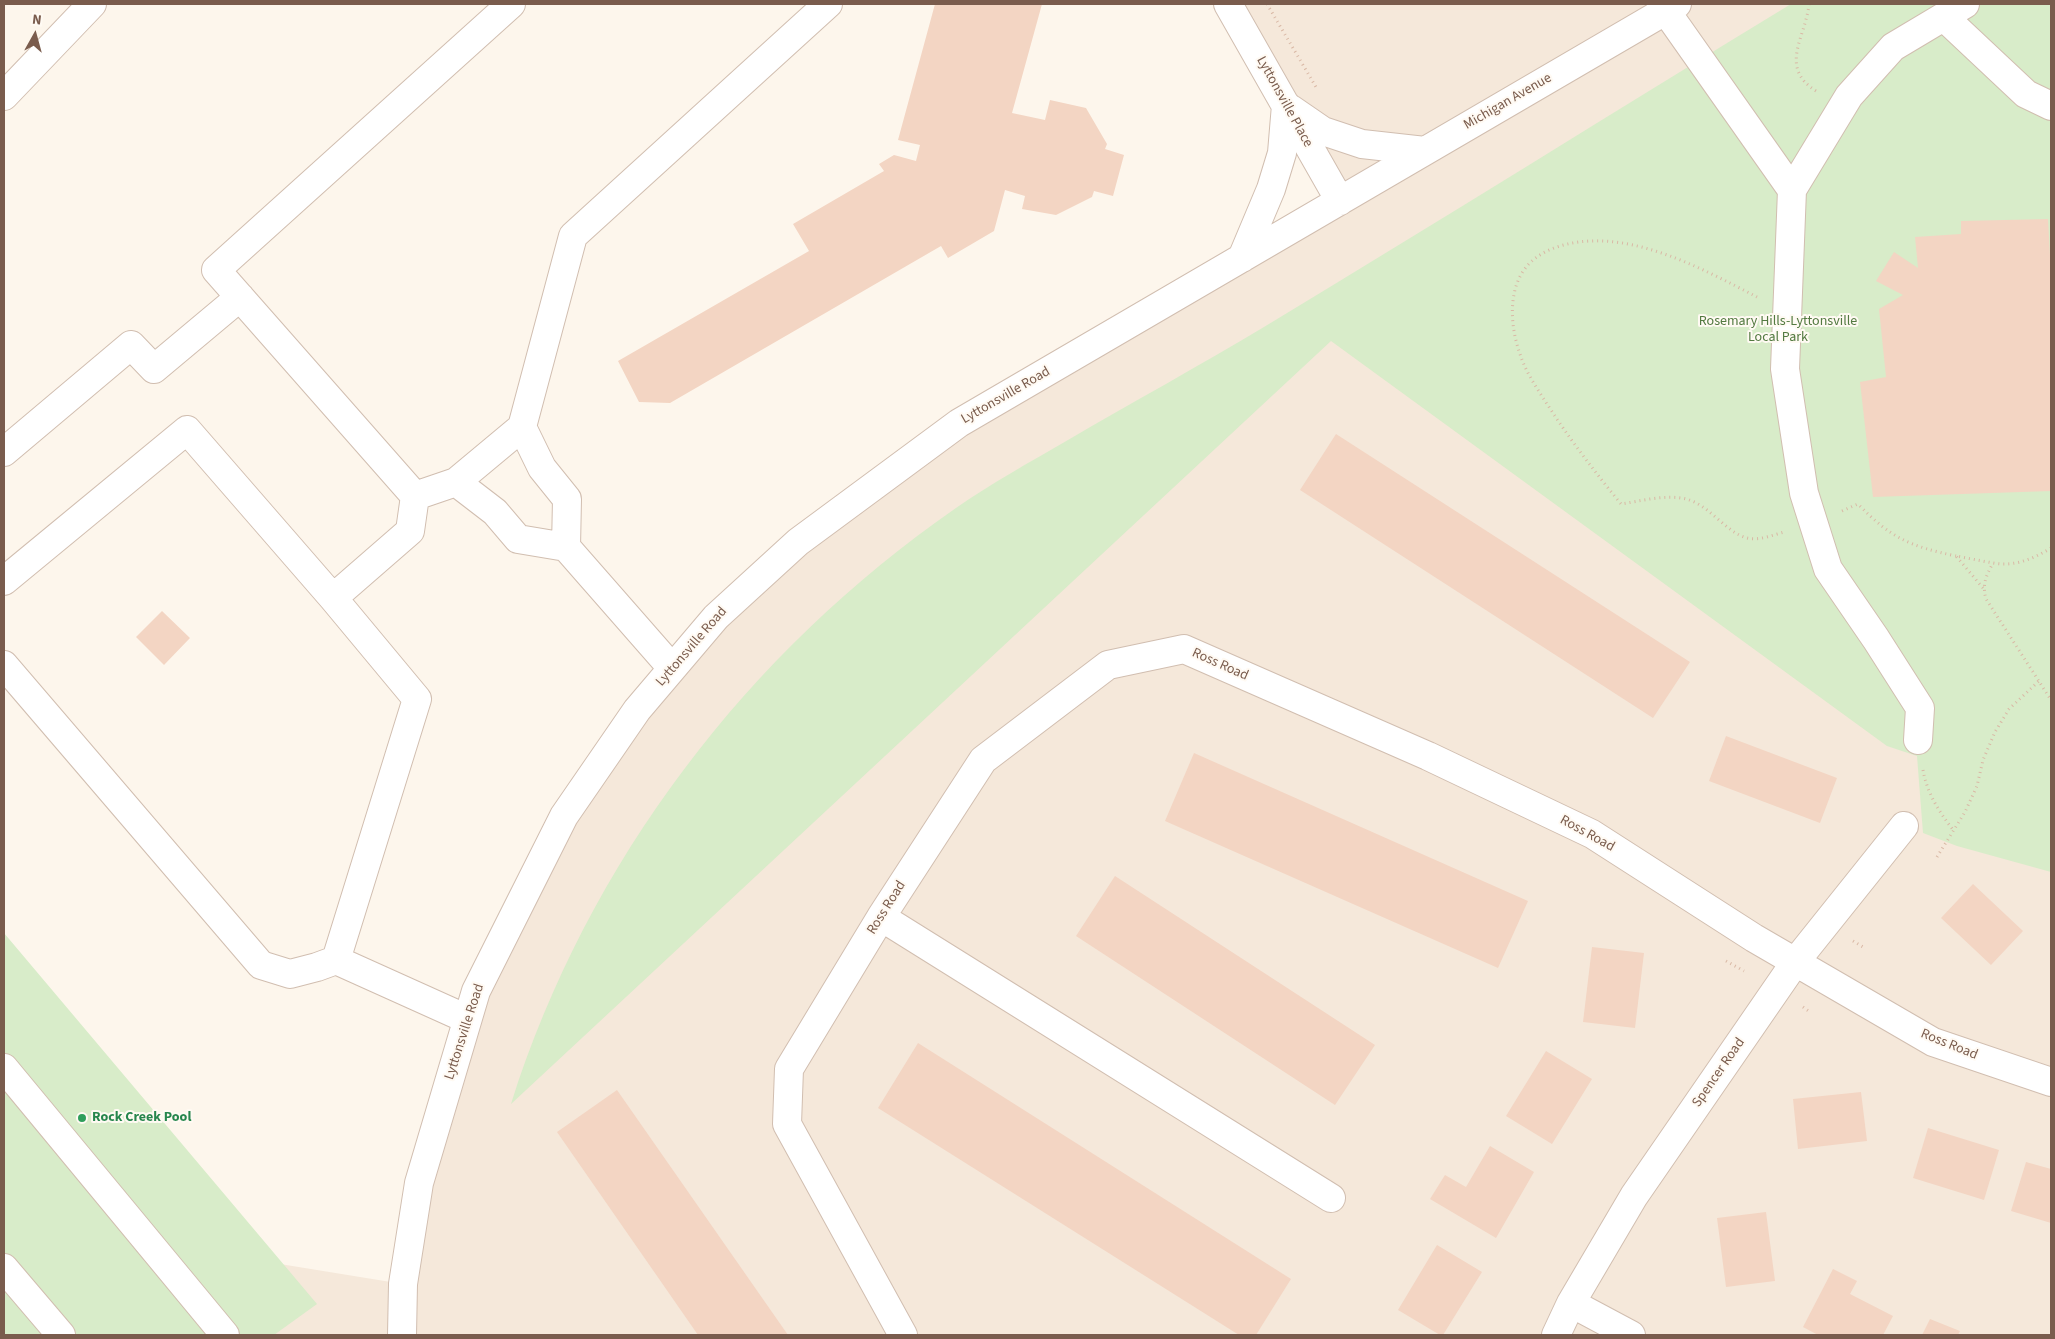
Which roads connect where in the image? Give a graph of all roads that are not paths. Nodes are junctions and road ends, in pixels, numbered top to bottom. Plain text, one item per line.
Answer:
1 (92, 4) edge
2 (511, 4) edge
3 (828, 4) edge
4 (1228, 4) edge
5 (1668, 6) edge
6 (1954, 10) edge
7 (4, 96) edge
8 (1286, 105) junction
9 (2051, 106) edge
10 (1425, 150) junction
11 (1792, 190) junction
12 (1340, 200) junction
13 (1242, 258) junction
14 (240, 297) junction
15 (522, 427) junction
16 (4, 452) edge
17 (456, 482) junction
18 (415, 496) junction
19 (566, 547) junction
20 (4, 581) edge
21 (333, 598) junction
22 (4, 666) edge
23 (672, 668) junction
24 (1918, 740) road end
25 (1904, 826) dead end
26 (881, 917) junction
27 (336, 960) junction
28 (1796, 962) junction
29 (466, 1019) junction
30 (4, 1068) edge
31 (2051, 1082) edge
32 (1331, 1198) dead end
33 (4, 1268) edge
34 (1571, 1303) junction
35 (61, 1335) edge
36 (225, 1335) edge
37 (402, 1335) edge
38 (903, 1335) edge
39 (1556, 1335) edge
40 (1632, 1335) edge

1 - 7 street
2 - 14 street
3 - 15 street
4 - 8 street, Lyttonsville Place
5 - 10 street, Michigan Avenue
5 - 11 street
6 - 9 street
6 - 11 street
8 - 10 street
8 - 12 street, Lyttonsville Place
8 - 13 street
10 - 12 street, Michigan Avenue
11 - 24 street
12 - 13 street, Lyttonsville Road
13 - 23 street, Lyttonsville Road
14 - 16 street
14 - 18 street
15 - 17 street
15 - 19 street
17 - 18 street
17 - 19 street
18 - 21 street
19 - 23 street
20 - 21 street
21 - 27 street
22 - 27 street
23 - 29 street, Lyttonsville Road
25 - 28 street, Spencer Road
26 - 28 street, Ross Road
26 - 32 street
26 - 38 street, Ross Road
27 - 29 street
28 - 31 street, Ross Road
28 - 34 street, Spencer Road
29 - 37 street, Lyttonsville Road
30 - 36 street
33 - 35 street
34 - 39 street, Spencer Road
34 - 40 street

